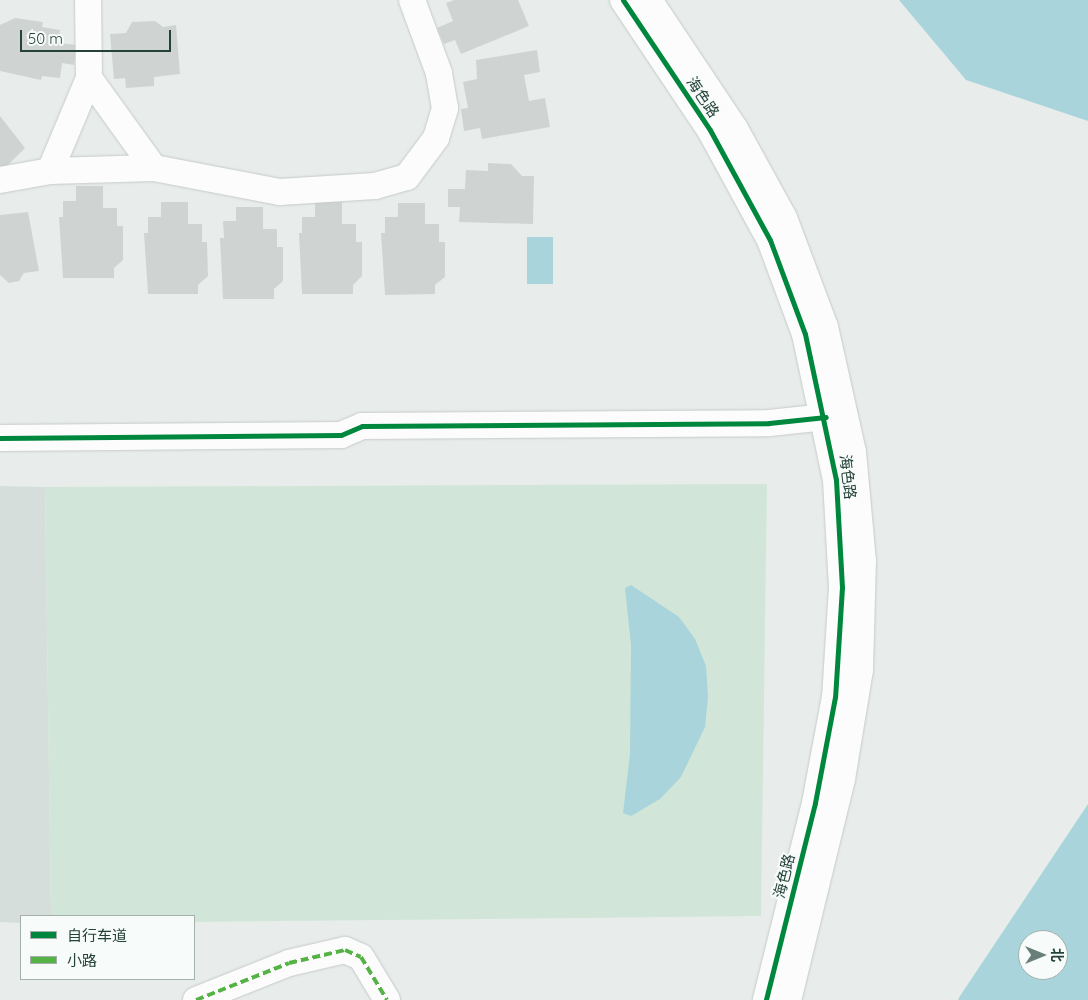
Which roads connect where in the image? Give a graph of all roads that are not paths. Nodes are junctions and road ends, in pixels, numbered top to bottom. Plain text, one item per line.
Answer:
1 (88, 0) edge
2 (412, 0) edge
3 (623, 0) edge
4 (649, 0) edge
5 (89, 78) junction
6 (154, 168) junction
7 (50, 171) junction
8 (0, 180) edge
9 (826, 417) junction
10 (0, 438) edge
11 (196, 1000) edge
12 (387, 1000) edge
13 (766, 1000) edge
14 (788, 1000) edge

1 - 5 street
2 - 6 street
3 - 9 street, 海色路
4 - 14 street, 海色路
5 - 6 street
5 - 7 street
6 - 7 street
7 - 8 street
9 - 10 street
9 - 13 street, 海色路
11 - 12 street

